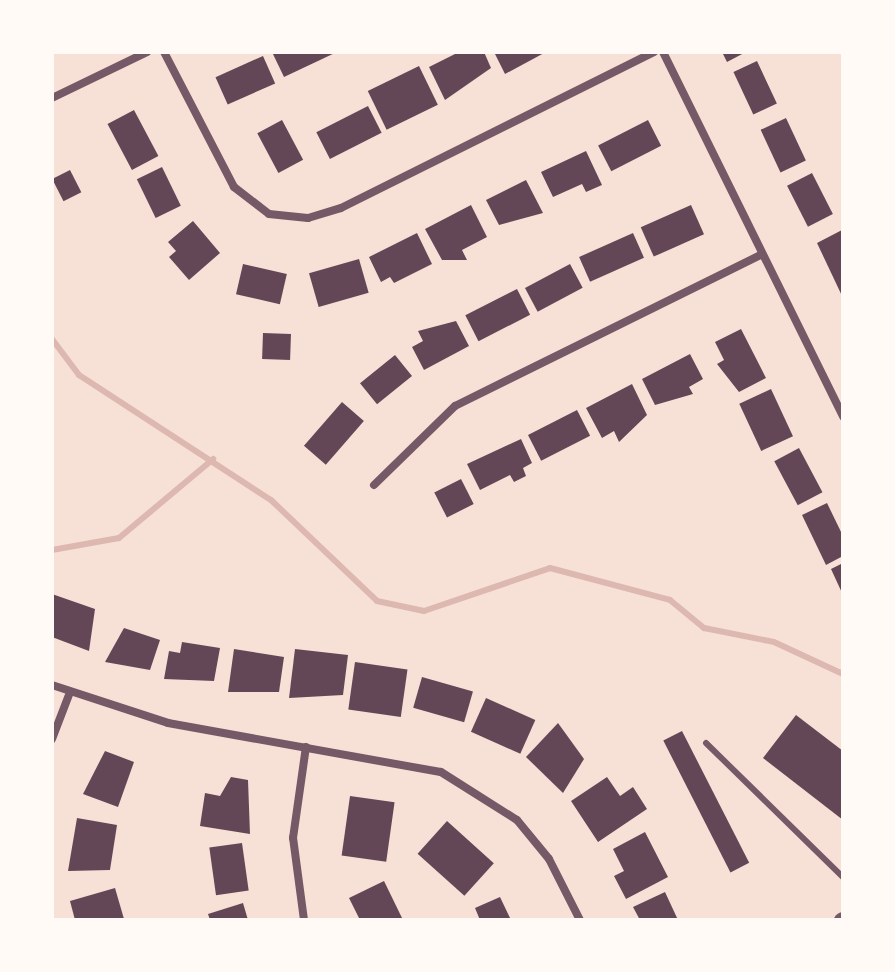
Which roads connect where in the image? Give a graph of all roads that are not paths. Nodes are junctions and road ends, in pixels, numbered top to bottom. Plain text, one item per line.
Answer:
1 (147, 52) edge
2 (164, 52) edge
3 (654, 52) edge
4 (663, 52) edge
5 (52, 98) edge
6 (761, 255) junction
7 (843, 417) edge
8 (374, 485) dead end
9 (52, 685) edge
10 (70, 692) junction
11 (52, 739) edge
12 (706, 743) dead end
13 (306, 747) junction
14 (843, 877) edge
15 (304, 920) edge
16 (580, 920) edge

1 - 5 street
2 - 3 street
4 - 6 street
6 - 7 street
6 - 8 street
9 - 10 street
10 - 11 street
10 - 13 street
12 - 14 lane
13 - 15 street
13 - 16 street

